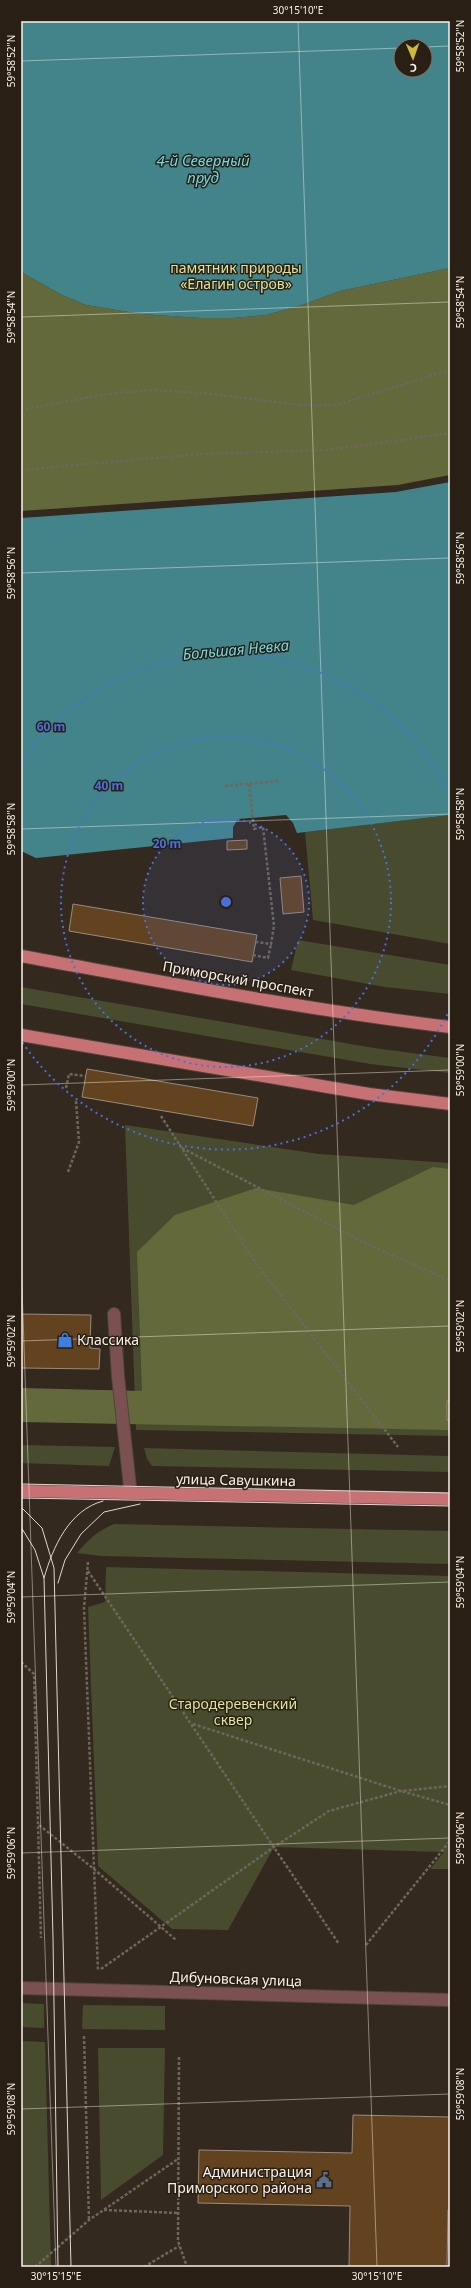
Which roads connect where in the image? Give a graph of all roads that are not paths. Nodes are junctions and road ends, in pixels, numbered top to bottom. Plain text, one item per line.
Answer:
1 (21, 956) edge
2 (450, 1027) edge
3 (21, 1035) edge
4 (450, 1104) edge
5 (114, 1314) dead end
6 (21, 1491) edge
7 (133, 1493) junction
8 (450, 1499) edge
9 (21, 1988) edge
10 (450, 2000) edge

1 - 2 main road, Приморский проспект
3 - 4 main road
5 - 7 street
6 - 7 main road, улица Савушкина
7 - 8 main road, улица Савушкина
9 - 10 street, Дибуновская улица

